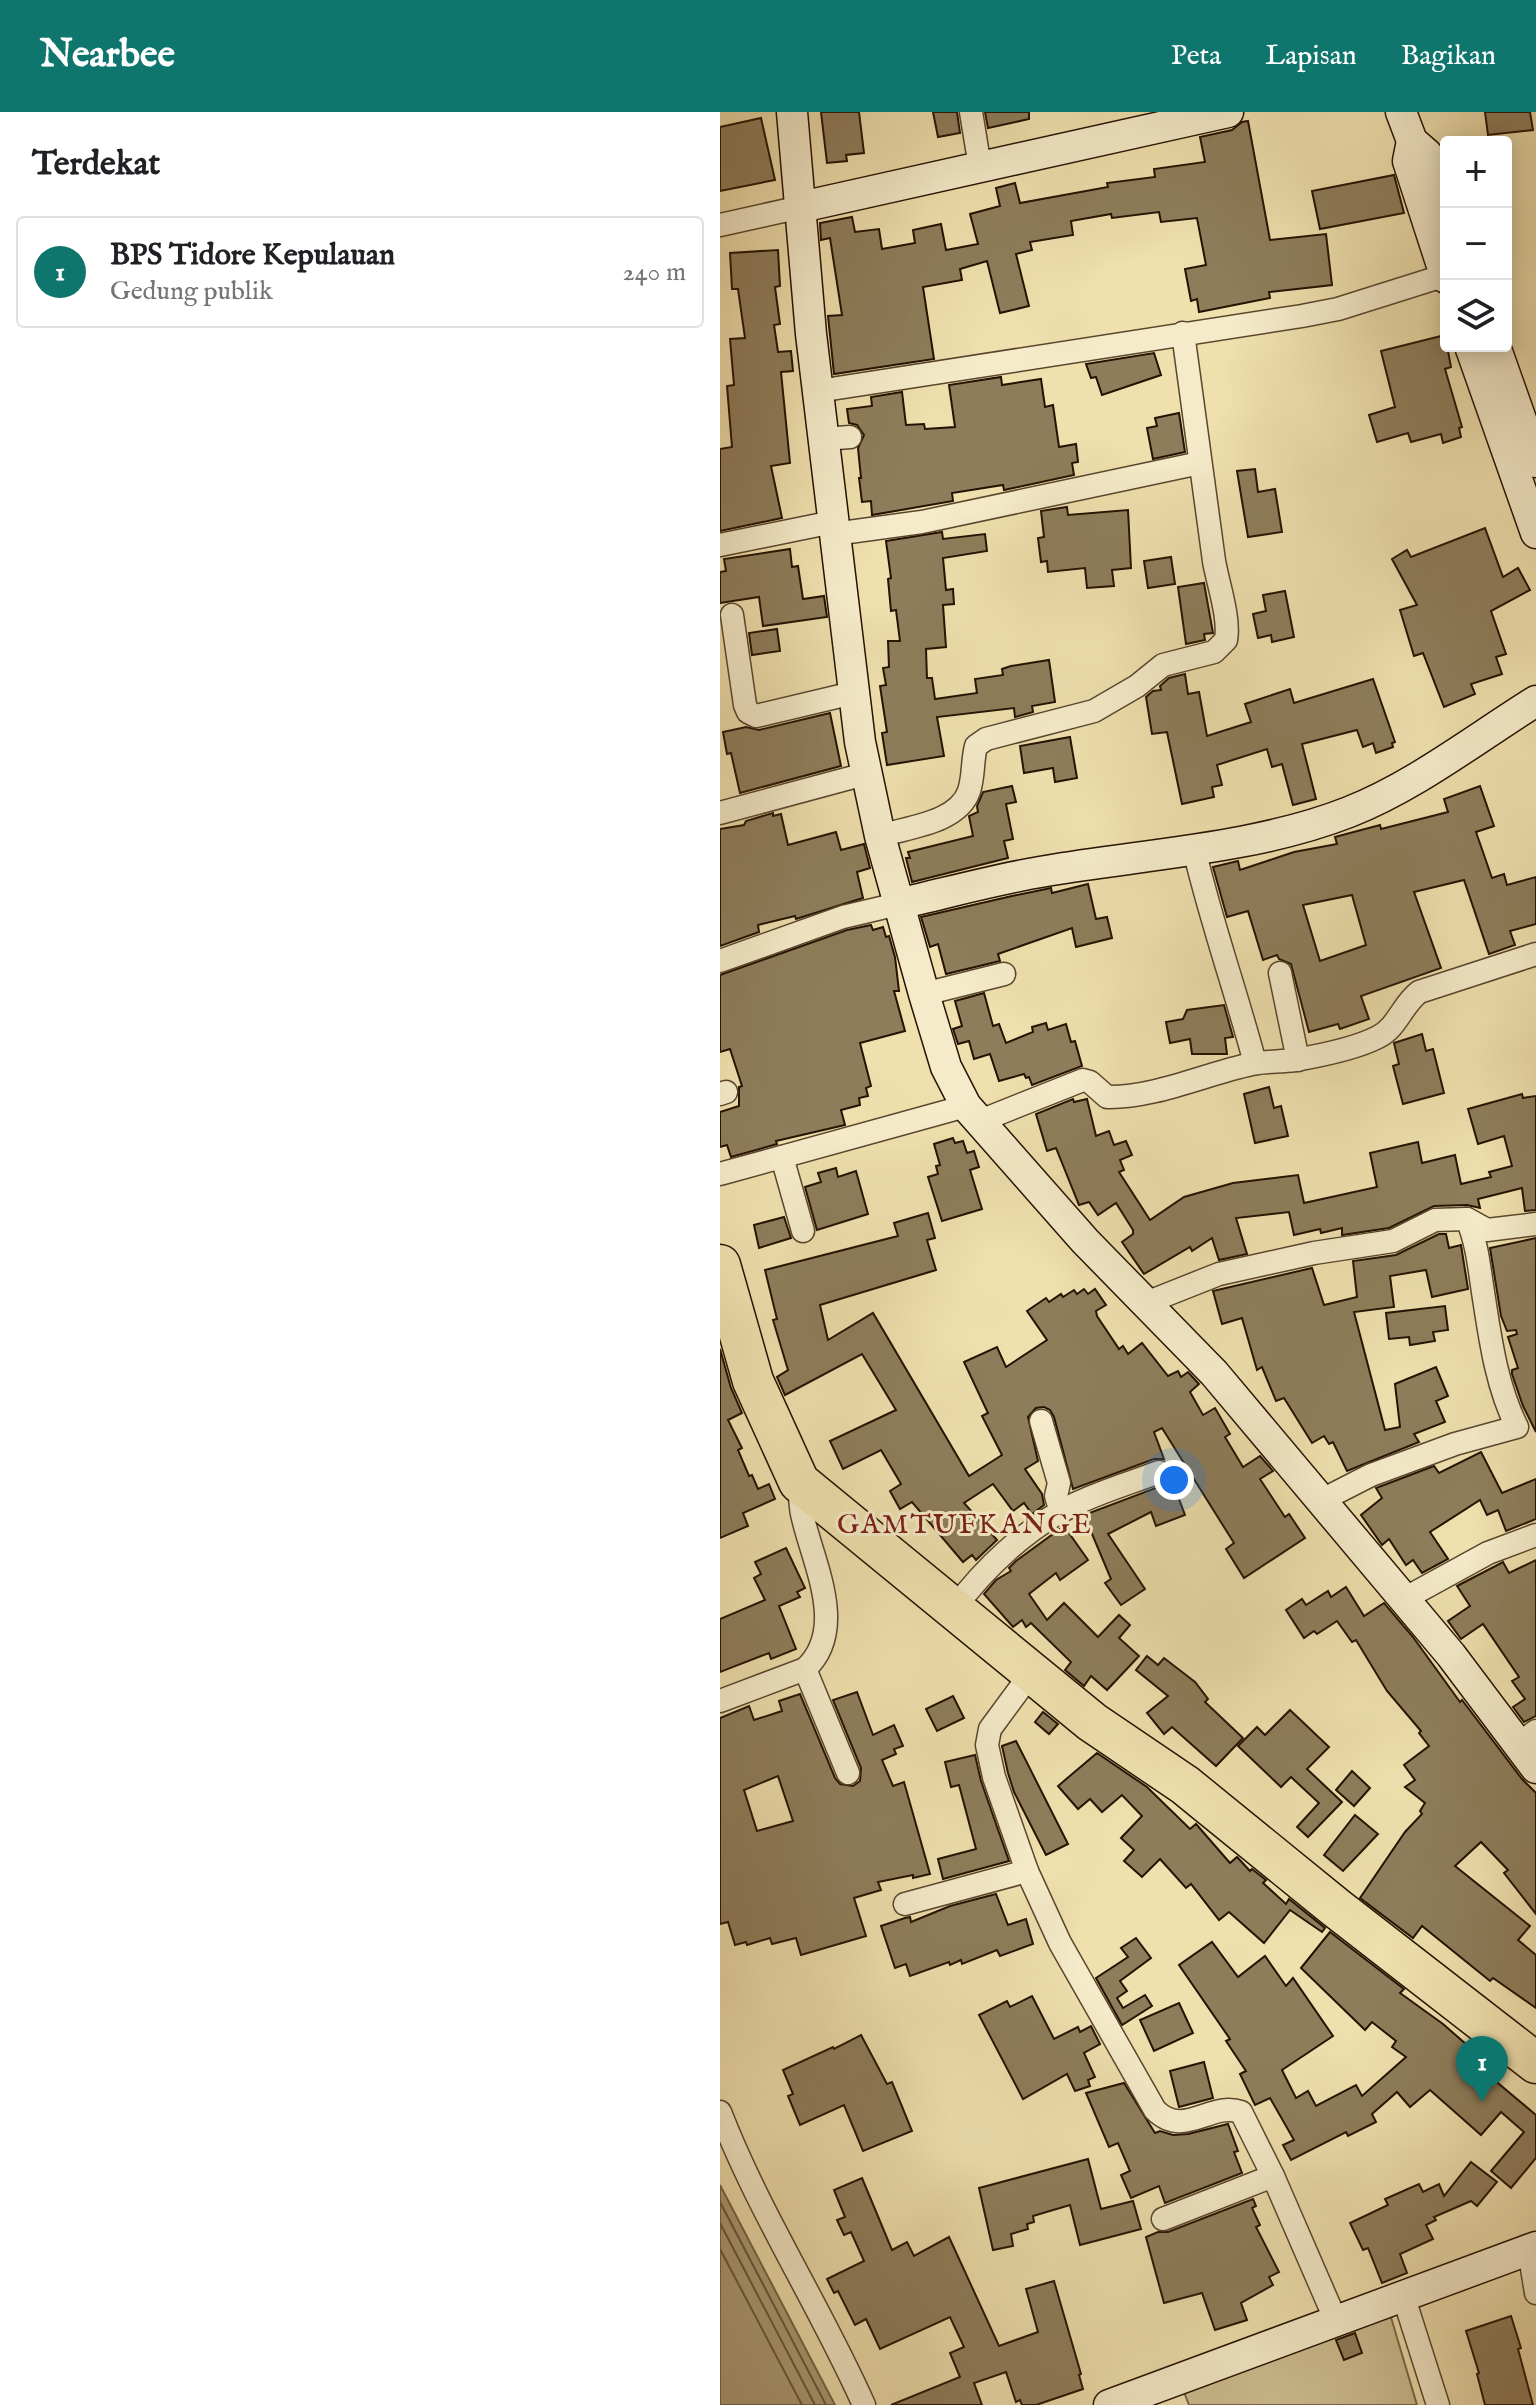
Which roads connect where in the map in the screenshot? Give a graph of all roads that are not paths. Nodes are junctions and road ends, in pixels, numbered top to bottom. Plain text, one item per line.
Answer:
1 (792, 112) edge
2 (971, 112) edge
3 (1228, 112) edge
4 (1401, 112) edge
5 (1163, 118) edge
6 (1412, 141) junction
7 (980, 167) junction
8 (1440, 190) edge
9 (801, 207) junction
10 (720, 225) edge
11 (1440, 258) edge
12 (1440, 278) edge
13 (1183, 333) junction
14 (1472, 352) edge
15 (1497, 352) edge
16 (818, 391) junction
17 (1536, 462) edge
18 (1200, 463) junction
19 (834, 528) junction
20 (1536, 533) edge
21 (720, 545) edge
22 (732, 615) dead end
23 (853, 693) junction
24 (1536, 701) edge
25 (865, 774) junction
26 (720, 813) edge
27 (880, 836) junction
28 (1194, 849) junction
29 (898, 904) junction
30 (1536, 954) edge
31 (720, 961) edge
32 (1280, 973) dead end
33 (1004, 974) dead end
34 (924, 994) junction
35 (1298, 1060) junction
36 (1255, 1063) junction
37 (973, 1113) junction
38 (782, 1157) junction
39 (720, 1174) edge
40 (1467, 1219) junction
41 (1536, 1224) edge
42 (803, 1231) dead end
43 (720, 1265) edge
44 (1146, 1303) junction
45 (1041, 1421) dead end
46 (1159, 1472) dead end
47 (799, 1482) junction
48 (1322, 1500) junction
49 (1061, 1512) junction
50 (1536, 1535) edge
51 (1404, 1599) junction
52 (954, 1609) junction
53 (805, 1669) junction
54 (1032, 1672) junction
55 (720, 1701) edge
56 (1530, 1748) edge
57 (848, 1773) dead end
58 (1027, 1871) junction
59 (905, 1904) dead end
60 (1536, 2063) edge
61 (720, 2112) edge
62 (1273, 2176) junction
63 (1163, 2219) dead end
64 (1532, 2248) edge
65 (1536, 2293) edge
66 (1403, 2295) junction
67 (1336, 2321) junction
68 (1164, 2396) edge
69 (864, 2405) edge
70 (1109, 2405) edge
71 (1438, 2405) edge

1 - 9 street
2 - 7 street
3 - 5 street
4 - 6 street
5 - 7 street
6 - 8 street
6 - 11 street
7 - 9 street
9 - 10 street
9 - 16 street
12 - 13 street
13 - 16 street
13 - 18 street
14 - 20 street
15 - 17 street
16 - 19 street
18 - 19 street
18 - 27 street
19 - 21 street
19 - 23 street
22 - 23 street
23 - 25 street
24 - 28 street
25 - 26 street
25 - 27 street
27 - 29 street
28 - 29 street
28 - 36 street
29 - 31 street
29 - 34 street
30 - 35 street
32 - 35 street
33 - 34 street
34 - 37 street
35 - 36 street
36 - 37 street
37 - 38 street
37 - 44 street
38 - 39 street
38 - 42 street
40 - 41 street
40 - 44 street
40 - 48 street
43 - 47 highway
44 - 48 street
45 - 49 street
46 - 49 street
47 - 52 highway
47 - 53 street
48 - 51 street
49 - 52 street
50 - 51 street
51 - 56 street
52 - 54 highway
53 - 55 street
53 - 57 street
54 - 58 street
54 - 60 highway
58 - 59 street
58 - 62 street
61 - 69 street
62 - 63 street
62 - 67 street
64 - 65 street
64 - 66 street
66 - 67 street
66 - 71 street
67 - 68 street
68 - 70 street

